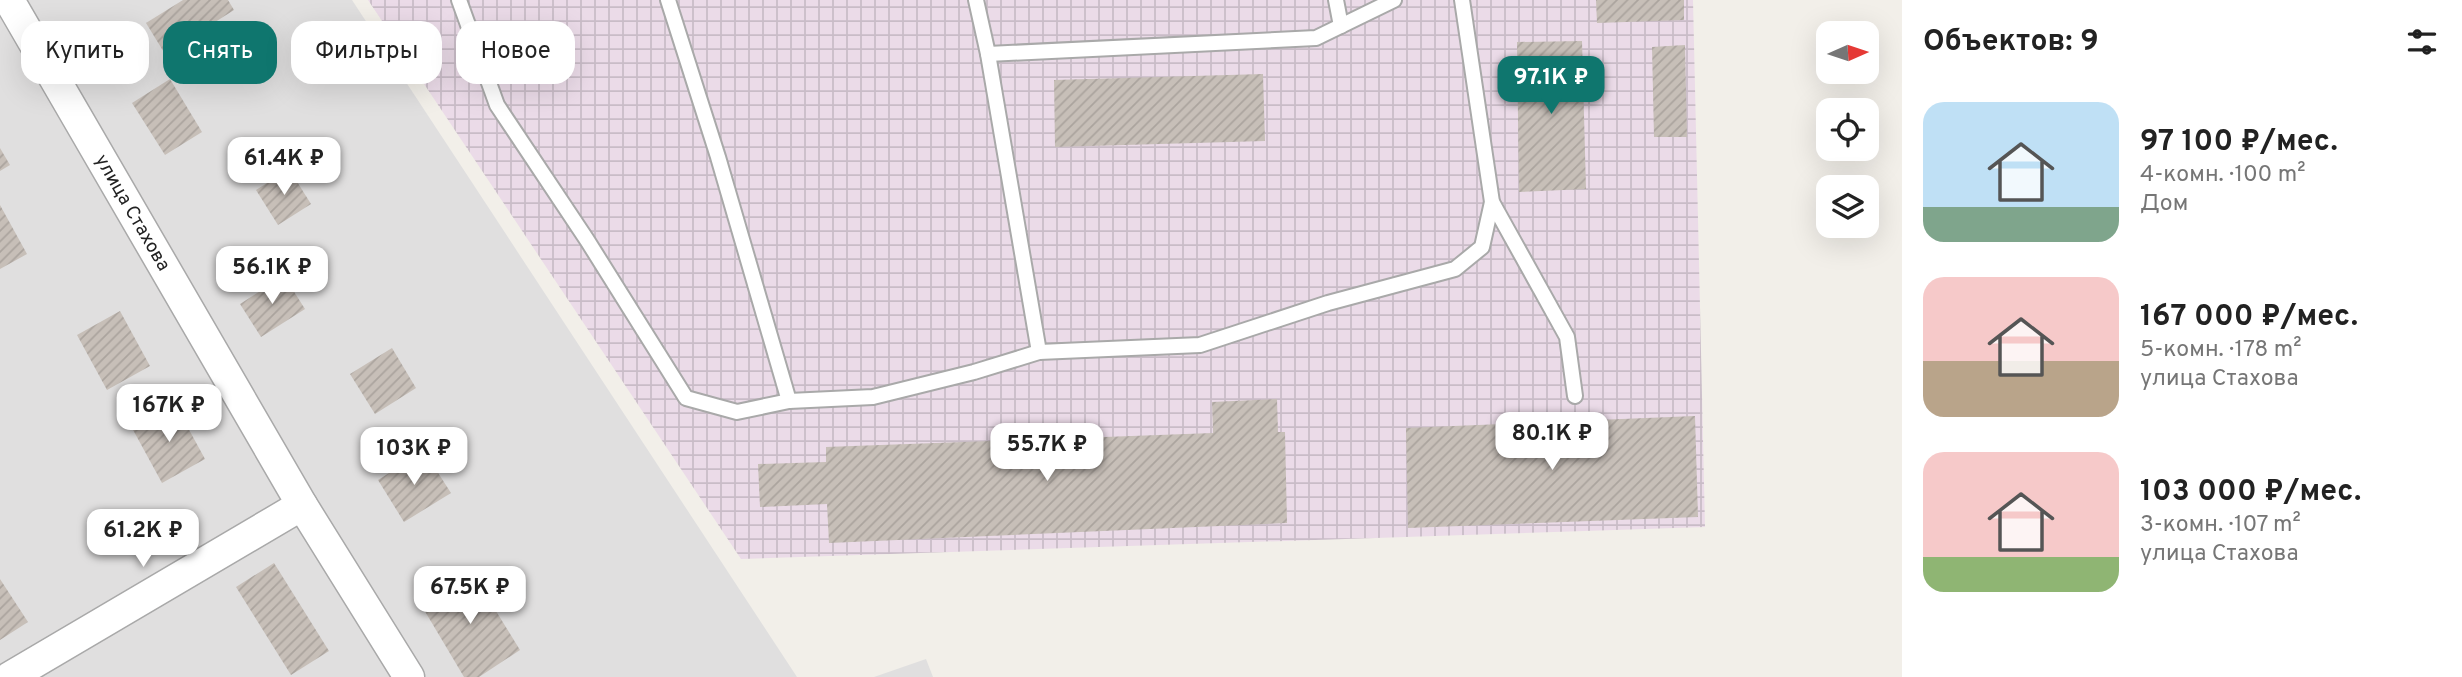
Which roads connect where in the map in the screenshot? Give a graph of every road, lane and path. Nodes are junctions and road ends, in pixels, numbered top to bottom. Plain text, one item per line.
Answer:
1 (9, 0) edge
2 (459, 0) edge
3 (668, 0) edge
4 (976, 0) edge
5 (1336, 0) edge
6 (1394, 0) edge
7 (1462, 0) edge
8 (1341, 26) junction
9 (989, 54) junction
10 (1492, 202) junction
11 (1039, 352) junction
12 (1575, 396) dead end
13 (789, 401) junction
14 (302, 505) junction
15 (10, 677) edge
16 (409, 677) edge

1 - 14 street, улица Стахова
2 - 13 lane
3 - 13 lane
4 - 9 lane
5 - 8 lane
6 - 8 lane
7 - 10 lane
8 - 9 lane
9 - 11 lane
10 - 11 lane
10 - 12 lane
11 - 13 lane
14 - 15 street
14 - 16 street, улица Стахова

